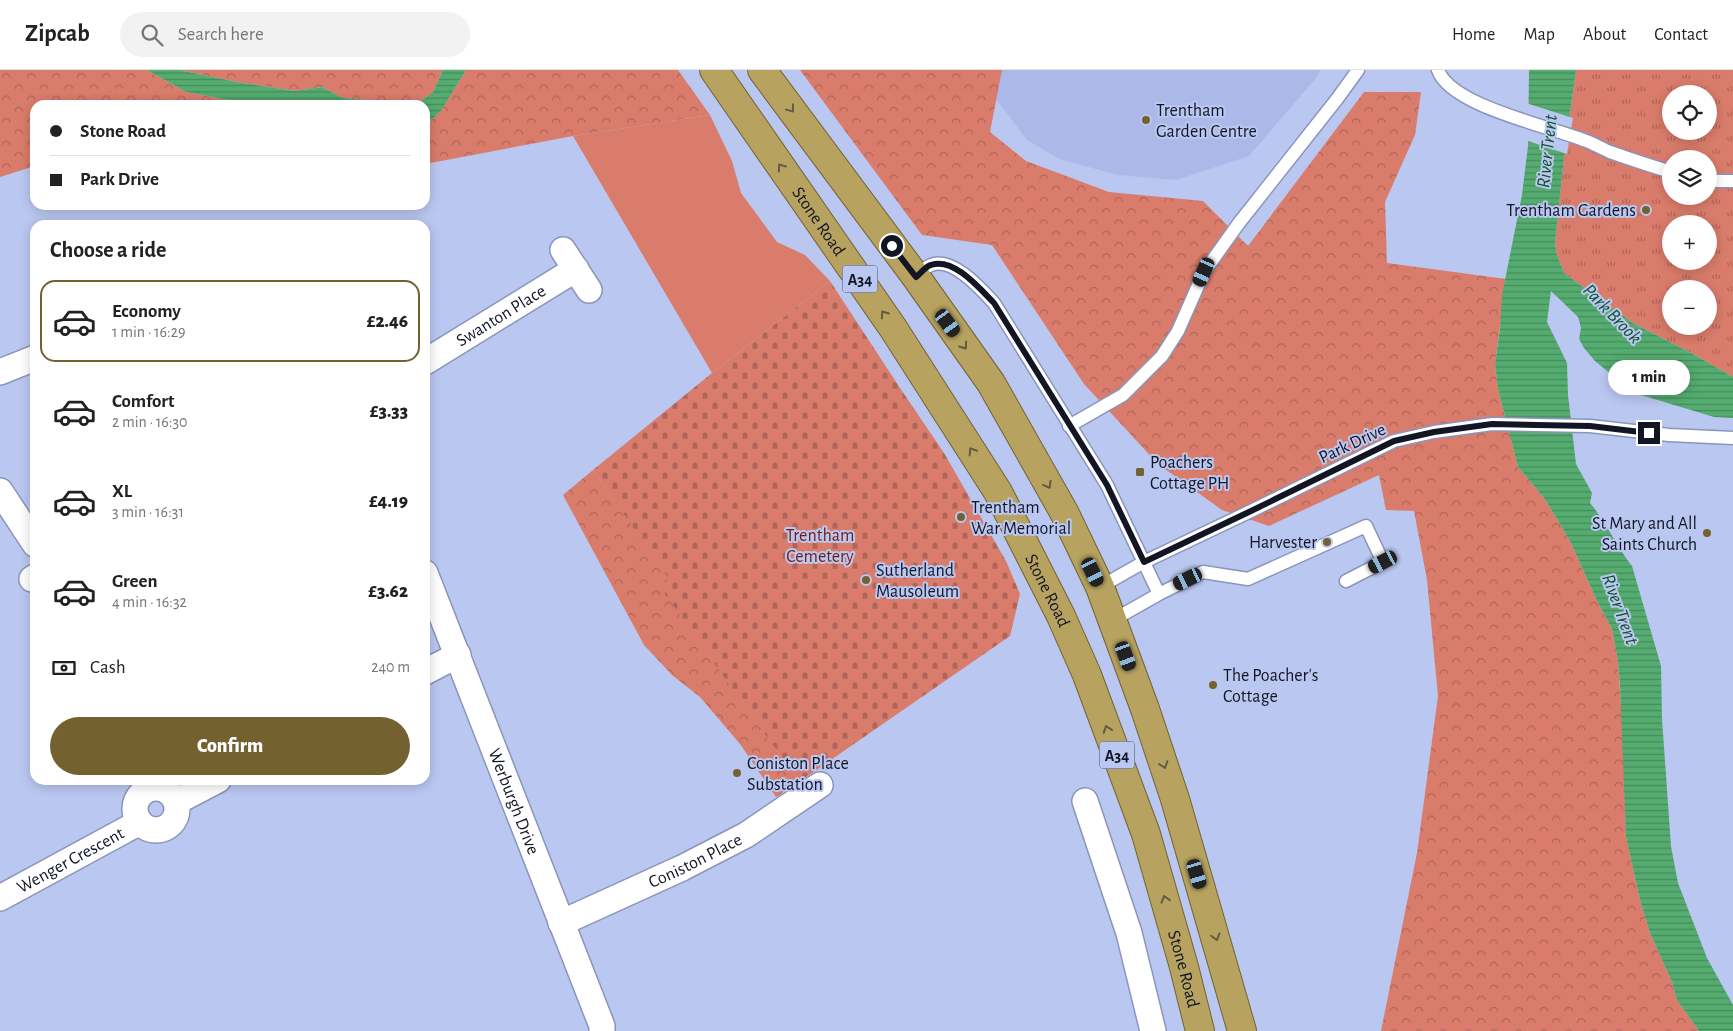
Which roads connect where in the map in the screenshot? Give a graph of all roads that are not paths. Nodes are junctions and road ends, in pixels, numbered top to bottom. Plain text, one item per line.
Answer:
1 (714, 70) edge
2 (762, 70) edge
3 (1358, 70) edge
4 (1438, 70) edge
5 (1662, 169) edge
6 (1717, 181) edge
7 (1733, 181) edge
8 (916, 277) junction
9 (589, 290) dead end
10 (430, 358) edge
11 (30, 360) edge
12 (0, 372) edge
13 (1069, 426) junction
14 (1733, 438) edge
15 (0, 491) edge
16 (30, 536) edge
17 (1144, 562) junction
18 (1346, 580) dead end
19 (430, 585) edge
20 (1100, 587) junction
21 (1159, 594) junction
22 (1113, 620) junction
23 (458, 655) junction
24 (430, 669) edge
25 (208, 785) edge
26 (820, 785) dead end
27 (1085, 801) dead end
28 (0, 898) edge
29 (561, 923) junction
30 (602, 1031) edge
31 (1153, 1031) edge
32 (1200, 1031) edge
33 (1242, 1031) edge

32 -> 1 highway, Stone Road / A34
2 -> 8 highway, A34
3 - 13 lane
4 - 5 lane
6 - 7 lane
8 - 13 lane
8 -> 20 highway, A34
9 - 10 street, Swanton Place
11 - 12 street
13 - 17 lane
14 - 17 lane, Park Drive
15 - 16 street
17 - 20 lane, Park Drive
17 - 21 lane
18 - 21 lane
19 - 23 street, Werburgh Drive
20 - 22 highway, A34
21 - 22 lane
22 -> 33 highway, A34
23 - 24 street
23 - 29 street, Werburgh Drive
25 - 28 street, Wenger Crescent
26 - 29 street, Coniston Place
27 - 31 street
29 - 30 street, Werburgh Drive

